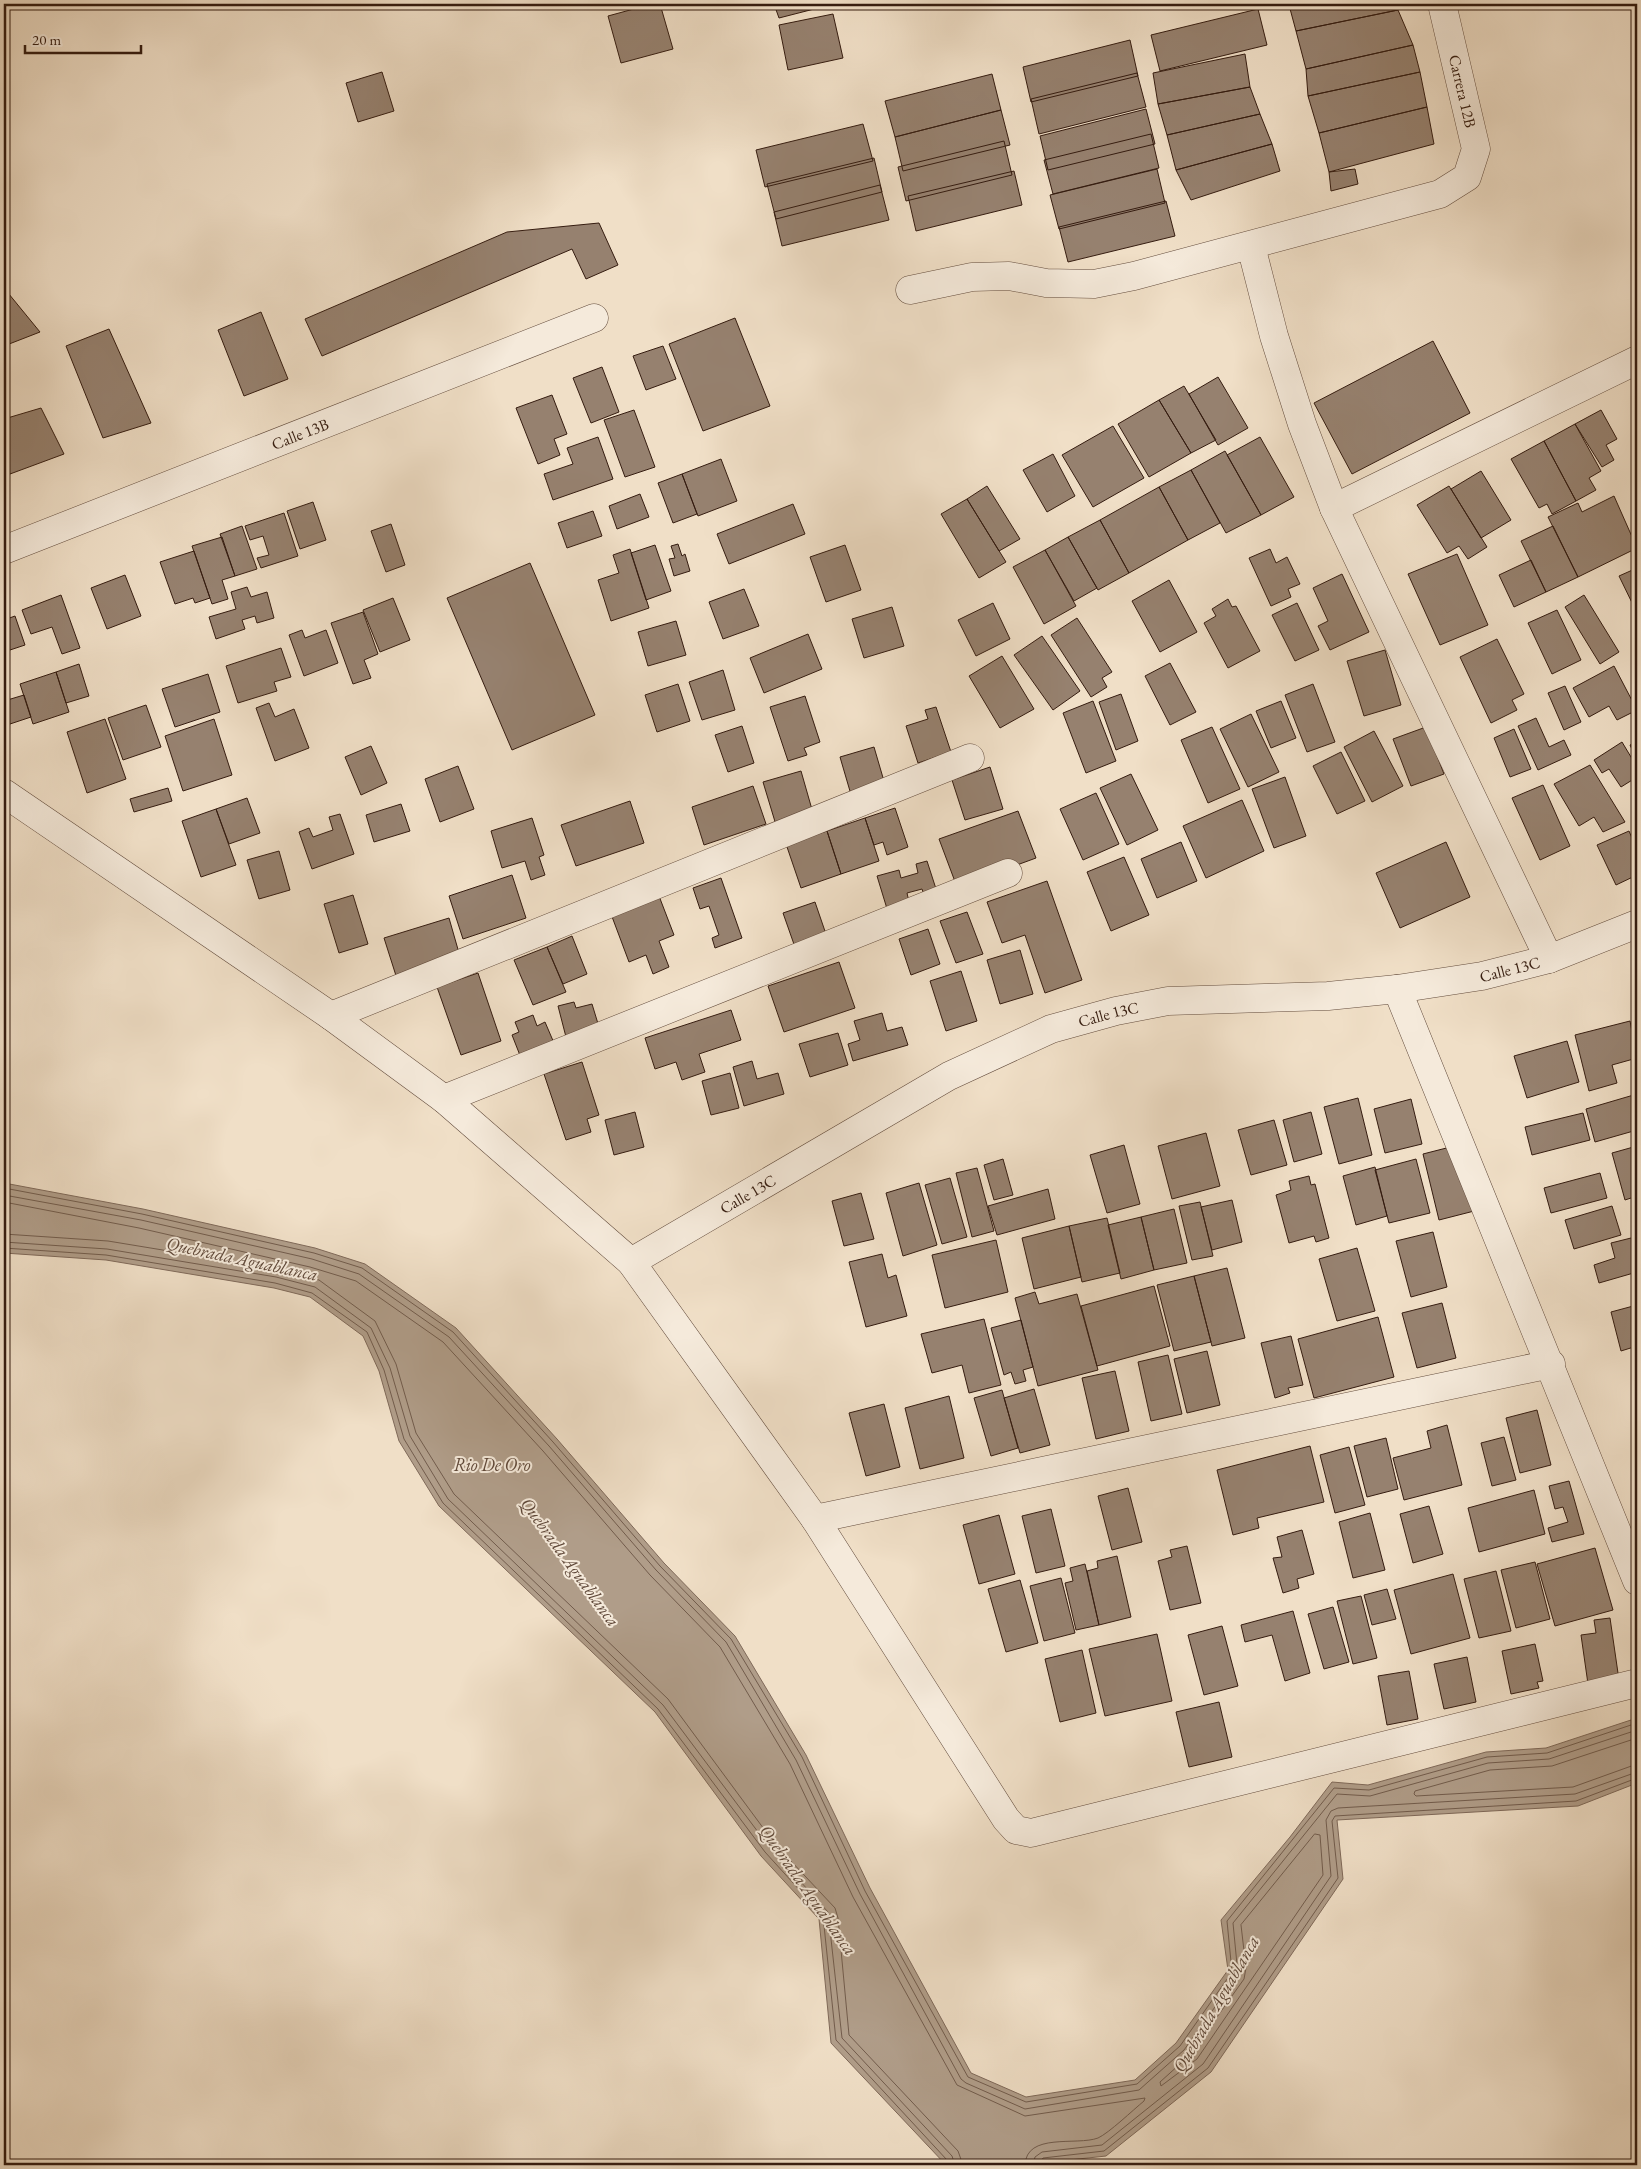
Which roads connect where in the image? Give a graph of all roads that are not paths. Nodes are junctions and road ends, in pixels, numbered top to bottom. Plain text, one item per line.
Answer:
1 (1442, 4) edge
2 (1251, 246) junction
3 (910, 290) dead end
4 (594, 318) dead end
5 (1637, 360) edge
6 (1334, 508) junction
7 (4, 550) edge
8 (970, 758) dead end
9 (4, 793) edge
10 (1008, 873) dead end
11 (1637, 924) edge
12 (1549, 959) junction
13 (1397, 989) junction
14 (331, 1016) junction
15 (444, 1099) junction
16 (631, 1262) junction
17 (1551, 1364) junction
18 (815, 1519) junction
19 (1637, 1581) edge
20 (1637, 1683) edge

1 - 2 street, Carrera 12B
2 - 3 street
2 - 6 street
4 - 7 street, Calle 13B
5 - 6 street
6 - 12 street
8 - 14 street
9 - 14 street
10 - 15 street
11 - 12 street, Calle 13C
12 - 13 street, Calle 13C
13 - 16 street, Calle 13C
13 - 17 street
14 - 15 street
15 - 16 street
16 - 18 street
17 - 18 street
17 - 19 street
18 - 20 street

